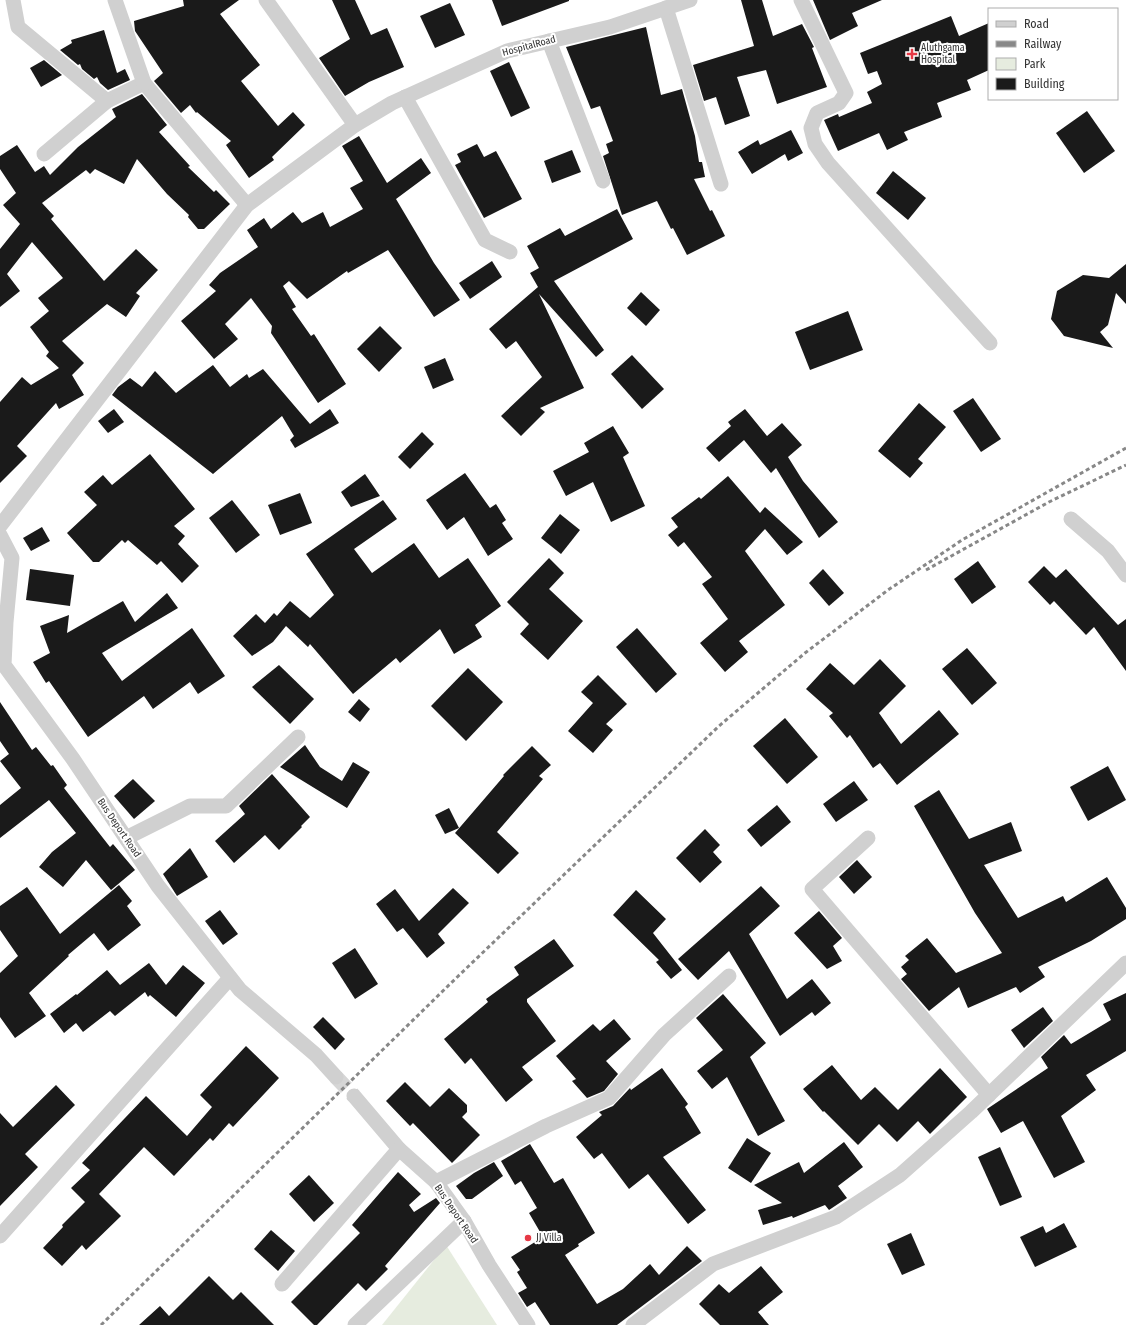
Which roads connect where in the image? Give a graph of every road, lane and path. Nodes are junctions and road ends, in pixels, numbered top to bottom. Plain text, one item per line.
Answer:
1 (13, 0) edge
2 (115, 0) edge
3 (266, 0) edge
4 (690, 0) edge
5 (802, 0) edge
6 (666, 8) junction
7 (549, 41) junction
8 (144, 83) junction
9 (405, 97) junction
10 (108, 100) junction
11 (355, 125) junction
12 (44, 154) dead end
13 (603, 181) dead end
14 (721, 184) dead end
15 (247, 205) junction
16 (510, 252) dead end
17 (990, 343) dead end
18 (1071, 519) dead end
19 (0, 526) edge
20 (0, 535) edge
21 (1126, 575) edge
22 (3, 631) edge
23 (298, 737) dead end
24 (126, 838) junction
25 (868, 838) dead end
26 (1126, 963) edge
27 (729, 976) dead end
28 (230, 978) junction
29 (336, 1077) tunnel mouth
30 (989, 1095) junction
31 (354, 1096) tunnel mouth
32 (399, 1149) junction
33 (436, 1182) junction
34 (464, 1221) junction
35 (0, 1236) edge
36 (282, 1284) dead end
37 (354, 1325) edge
38 (528, 1325) edge
39 (633, 1325) edge

1 - 10 street
2 - 8 street
3 - 11 street
4 - 6 street, HospitalRoad
5 - 17 street
6 - 7 street, HospitalRoad
6 - 14 street
7 - 9 street, HospitalRoad
7 - 13 street
8 - 10 street
8 - 15 street
9 - 11 street, HospitalRoad
9 - 16 street
10 - 12 street
11 - 15 street, HospitalRoad
15 - 19 street, HospitalRoad
18 - 21 street
20 - 22 street, Bus Deport Road
22 - 24 street, Bus Deport Road
23 - 24 street
24 - 28 street, Bus Deport Road
25 - 30 street
26 - 30 street
27 - 33 street
28 - 29 street, Bus Deport Road
28 - 35 street
30 - 39 street
31 - 32 street, Bus Deport Road
32 - 33 street, Bus Deport Road
32 - 36 street
33 - 34 street, Bus Deport Road
34 - 37 street
34 - 38 street, Bus Deport Road

